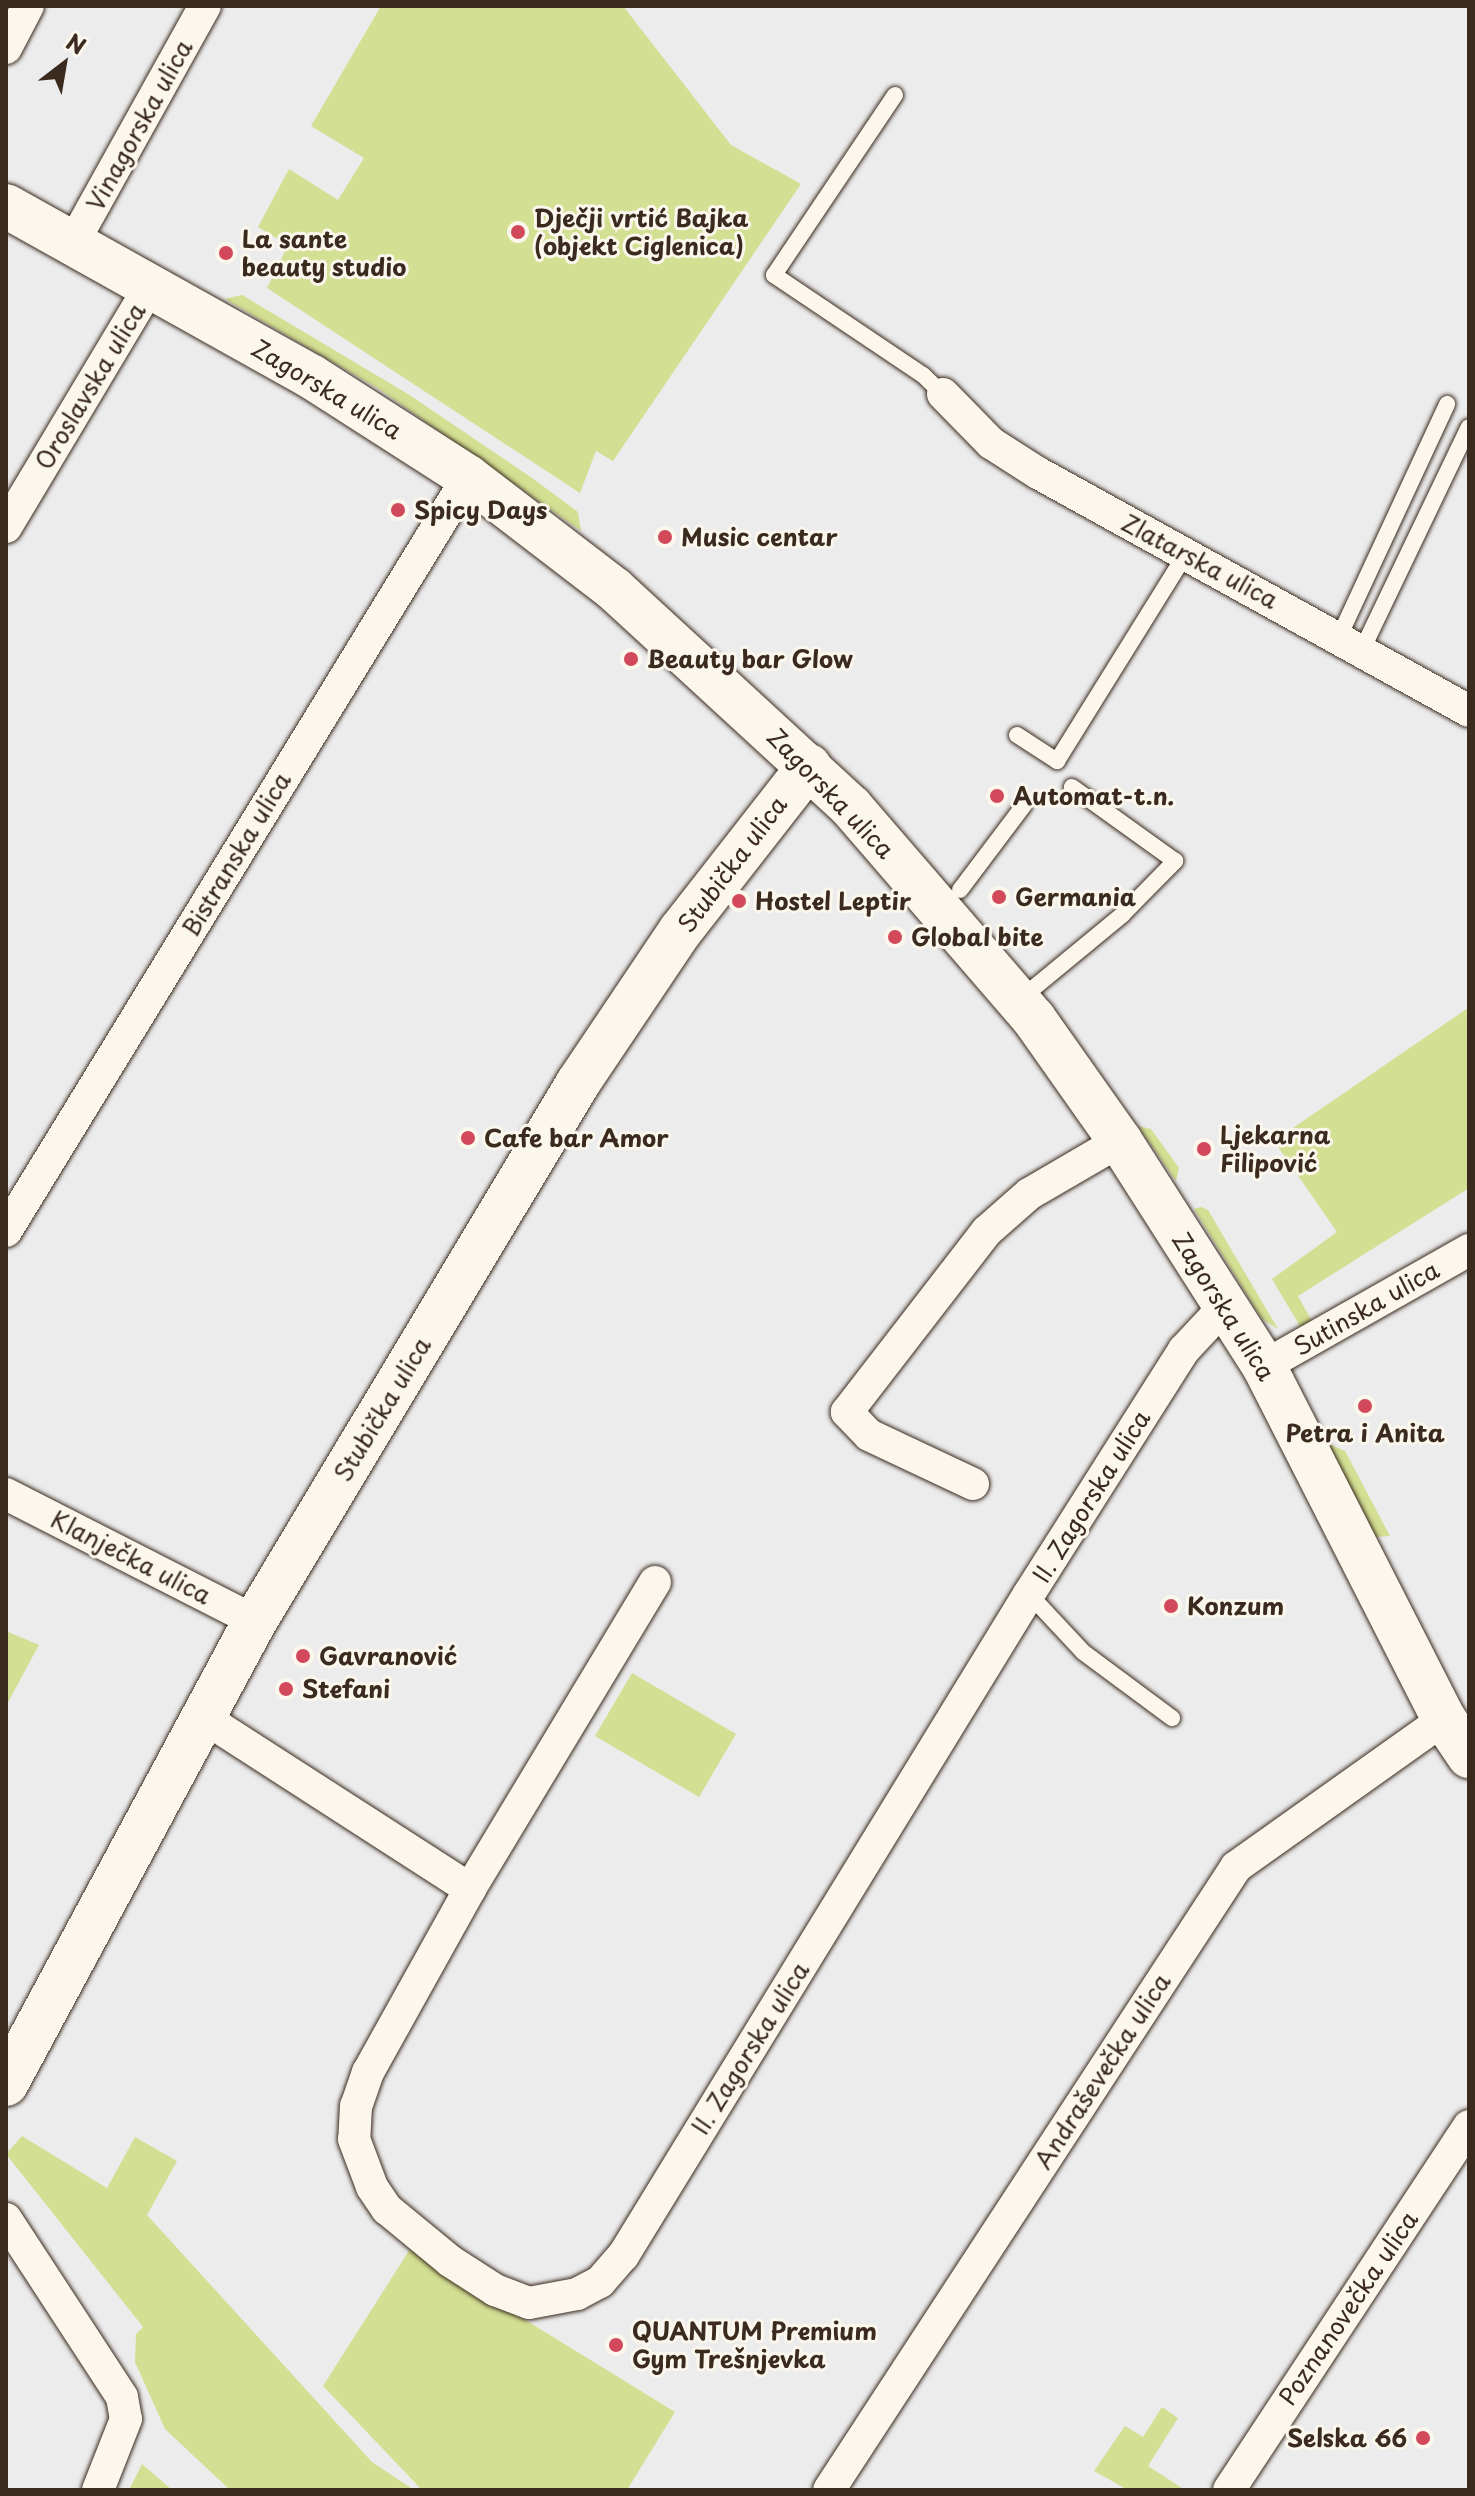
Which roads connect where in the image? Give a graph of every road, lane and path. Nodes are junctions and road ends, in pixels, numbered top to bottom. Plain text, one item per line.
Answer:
1 (28, 6) edge
2 (205, 6) edge
3 (6, 48) edge
4 (895, 95) dead end
5 (6, 206) edge
6 (73, 243) junction
7 (150, 286) junction
8 (943, 394) joint
9 (1447, 404) dead end
10 (1469, 427) edge
11 (468, 477) junction
12 (6, 527) edge
13 (1186, 554) junction
14 (1351, 643) junction
15 (1469, 711) edge
16 (1017, 735) dead end
17 (809, 766) junction
18 (1072, 787) dead end
19 (1024, 805) dead end
20 (960, 890) dead end
21 (1018, 1001) junction
22 (1120, 1141) junction
23 (6, 1231) edge
24 (1469, 1250) edge
25 (1225, 1306) junction
26 (1264, 1366) junction
27 (973, 1484) dead end
28 (6, 1494) edge
29 (655, 1582) dead end
30 (1029, 1594) junction
31 (255, 1621) junction
32 (1172, 1718) dead end
33 (206, 1719) junction
34 (1444, 1719) junction
35 (1469, 1756) edge
36 (470, 1889) junction
37 (6, 2084) edge
38 (1469, 2126) edge
39 (6, 2219) edge
40 (98, 2490) edge
41 (829, 2490) edge
42 (1229, 2490) edge

1 - 3 street
2 - 6 street, Vinagorska ulica
4 - 8 lane
5 - 6 street, Zagorska ulica
6 - 7 street, Zagorska ulica
7 - 11 street, Zagorska ulica
7 - 12 street, Oroslavska ulica
8 - 13 street, Zlatarska ulica
9 - 14 lane
10 - 14 lane
11 - 17 street, Zagorska ulica
11 - 23 street, Bistranska ulica
13 - 14 street, Zlatarska ulica
13 - 16 lane
14 - 15 street, Zlatarska ulica
17 - 21 street, Zagorska ulica
17 - 31 street, Stubička ulica
18 - 21 lane
19 - 20 lane
21 - 22 street, Zagorska ulica
22 - 25 street, Zagorska ulica
22 - 27 street
24 - 26 street, Sutinska ulica
25 - 26 street, Zagorska ulica
25 - 30 street, II. Zagorska ulica
26 - 34 street, Zagorska ulica
28 - 31 street, Klanječka ulica
29 - 36 street, II. Zagorska ulica
30 - 32 lane
30 - 36 street, II. Zagorska ulica
31 - 33 street, Stubička ulica
33 - 36 street
33 - 37 street, Stubička ulica
34 - 35 street, Zagorska ulica
34 - 41 street, Andraševečka ulica
38 - 42 street, Poznanovečka ulica
39 - 40 street

